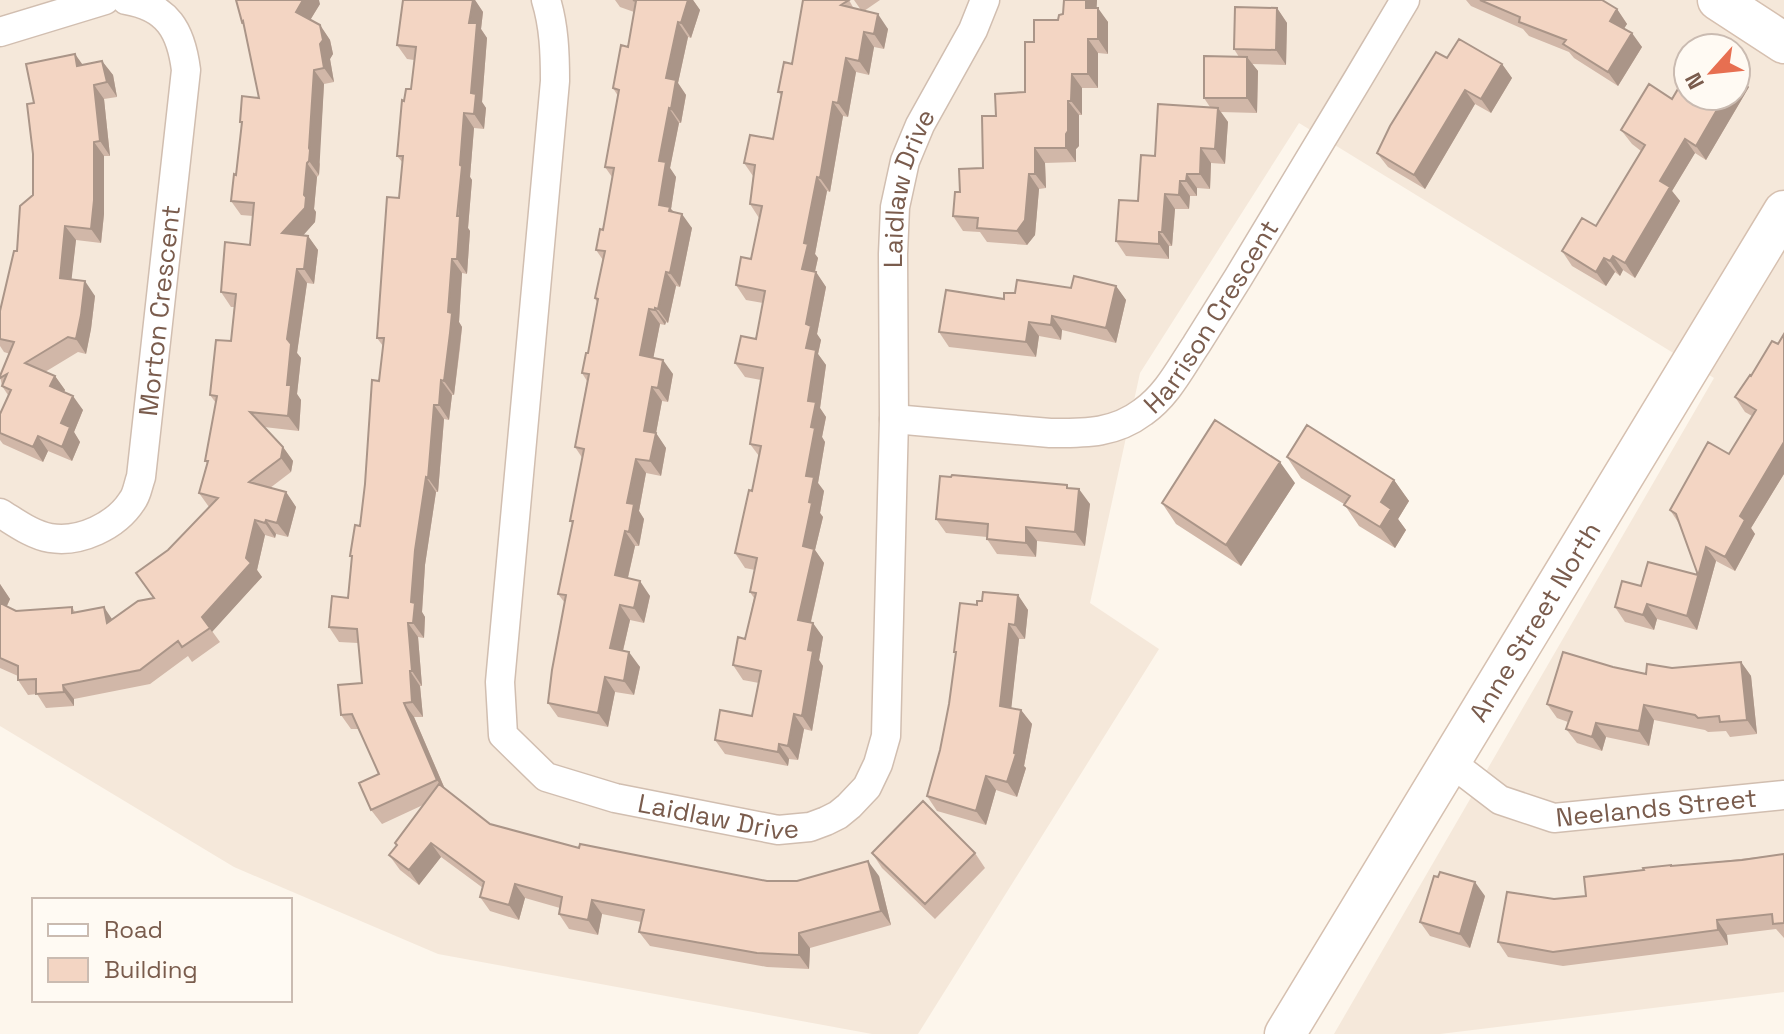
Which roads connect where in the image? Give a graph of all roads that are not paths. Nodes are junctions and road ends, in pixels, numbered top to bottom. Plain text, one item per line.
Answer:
1 (105, 0) edge
2 (126, 0) edge
3 (546, 0) edge
4 (985, 0) edge
5 (1405, 0) edge
6 (1718, 0) edge
7 (0, 32) edge
8 (1784, 43) edge
9 (1784, 211) edge
10 (894, 419) junction
11 (0, 513) edge
12 (1449, 761) junction
13 (1784, 795) edge
14 (1285, 1034) edge

1 - 7 street
2 - 11 street, Morton Crescent
3 - 10 street, Laidlaw Drive
4 - 10 street, Laidlaw Drive
5 - 10 street, Harrison Crescent
6 - 8 street
9 - 12 street, Anne Street North
12 - 13 street, Neelands Street
12 - 14 street, Anne Street North

